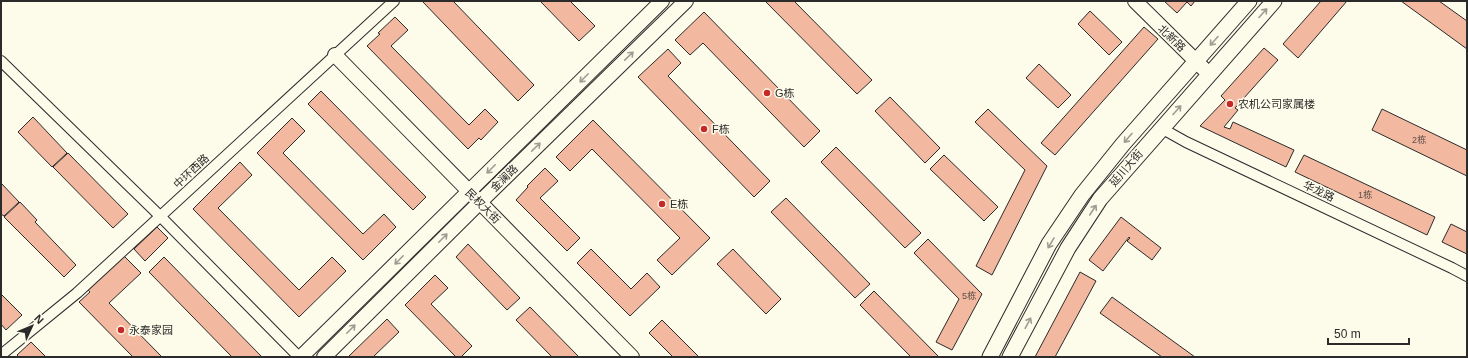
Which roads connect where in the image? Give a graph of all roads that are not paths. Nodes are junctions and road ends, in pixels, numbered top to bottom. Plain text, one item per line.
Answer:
1 (394, 1) edge
2 (662, 1) edge
3 (686, 1) edge
4 (1135, 1) edge
5 (1249, 1) edge
6 (1274, 1) edge
7 (335, 55) junction
8 (1196, 61) junction
9 (1, 62) edge
10 (1209, 74) junction
11 (1161, 128) junction
12 (468, 192) junction
13 (479, 202) junction
14 (160, 216) junction
15 (1467, 276) edge
16 (1, 355) edge
17 (300, 357) edge
18 (324, 357) edge
19 (632, 357) edge
20 (990, 357) edge
21 (1010, 357) edge

1 - 7 street, 中环西路
2 -> 12 street, 金澜路
13 -> 3 street, 金澜路
4 - 8 street, 北新路
5 -> 8 main road, 延川大街
10 -> 6 main road, 延川大街
7 - 12 street, 民权大街
7 - 14 street, 中环西路
8 - 10 street, 北新路
8 -> 20 main road, 延川大街
9 - 14 street
11 -> 10 main road, 延川大街
11 - 15 street, 华龙路
21 -> 11 main road, 延川大街
12 - 13 street, 民权大街
12 -> 17 street, 金澜路
18 -> 13 street, 金澜路
13 - 19 street, 民权大街
14 - 16 street, 中环西路
14 - 17 street

